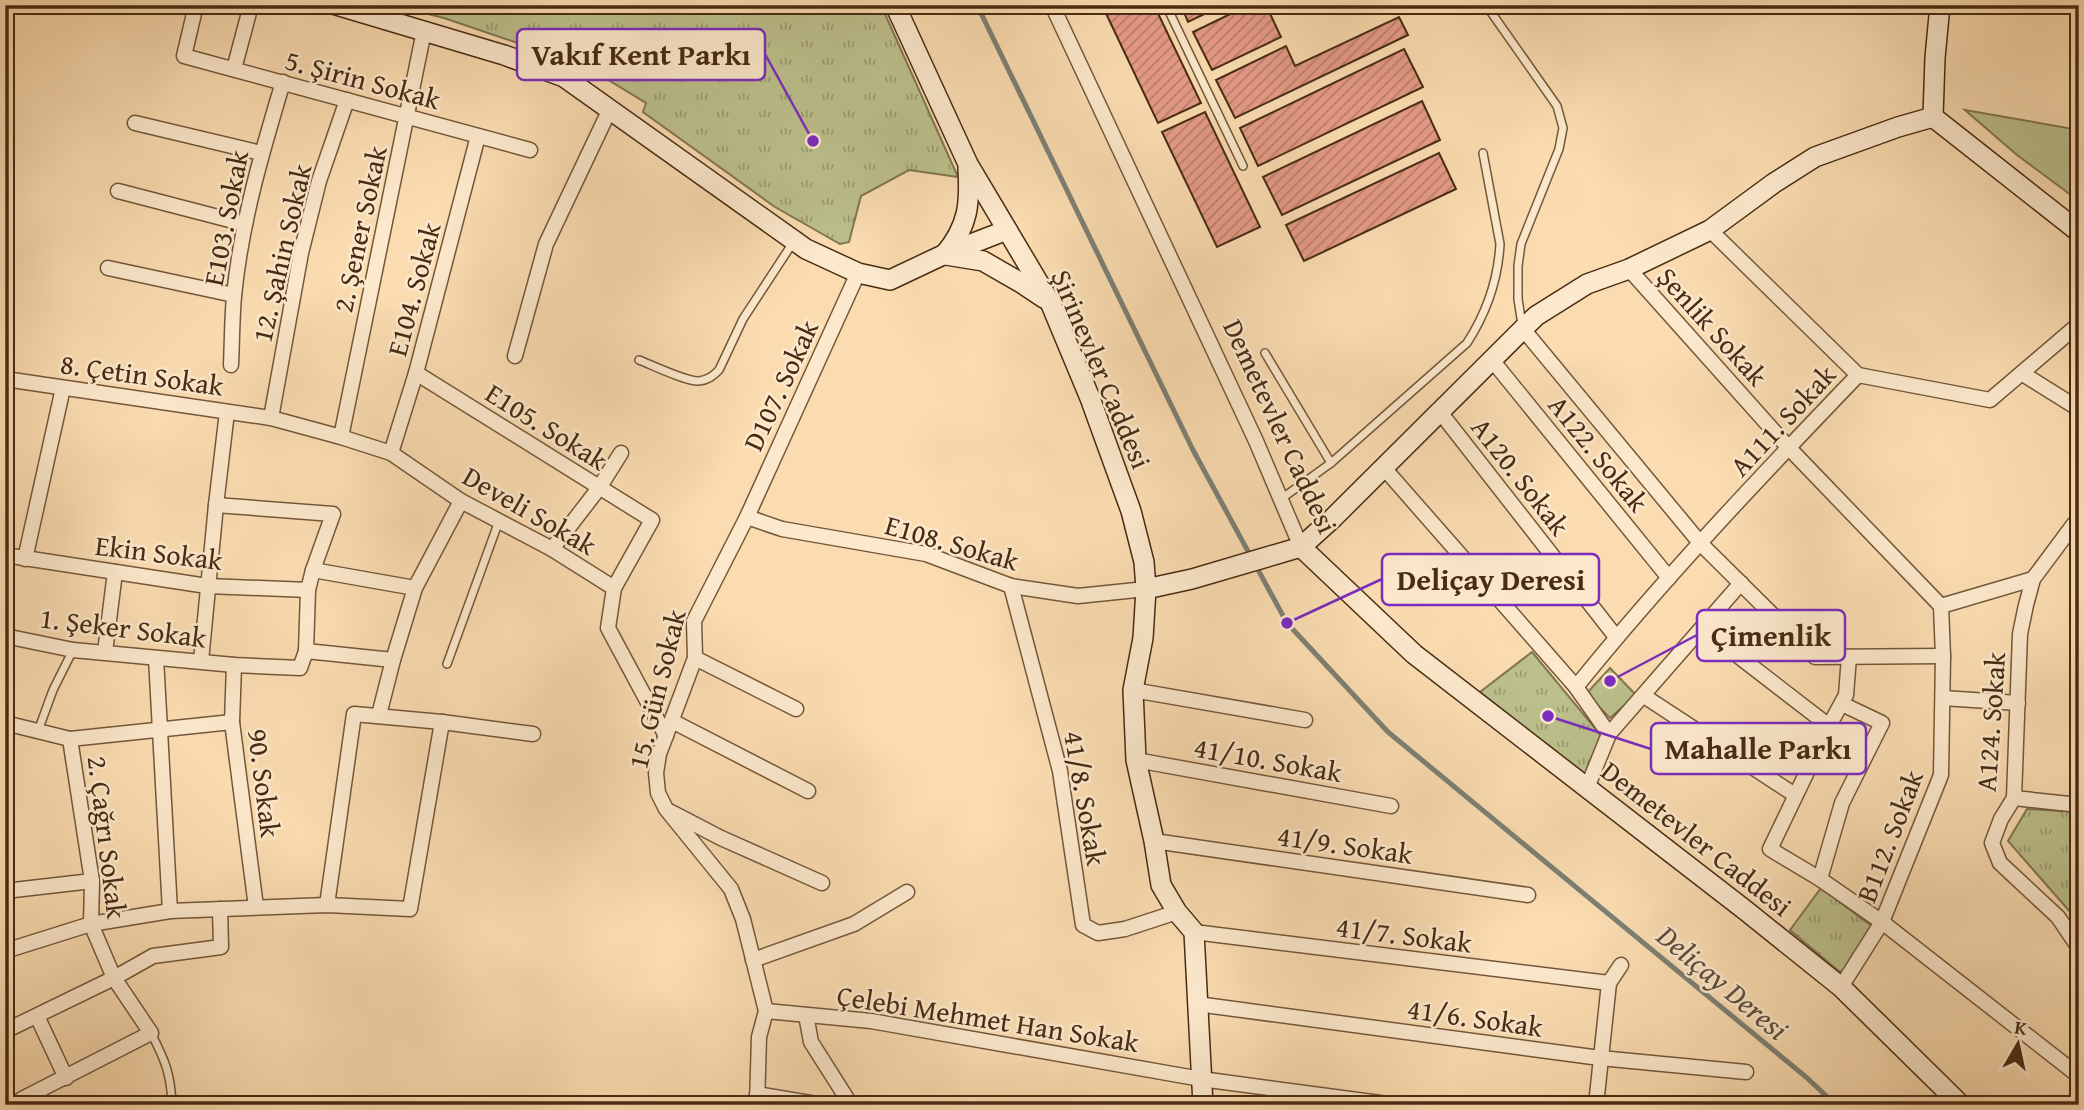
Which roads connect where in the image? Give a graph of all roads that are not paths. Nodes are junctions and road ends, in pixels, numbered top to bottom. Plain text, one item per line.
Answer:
1 (196, 5) edge
2 (251, 5) edge
3 (336, 5) edge
4 (895, 5) edge
5 (1052, 5) edge
6 (1166, 5) edge
7 (1486, 5) edge
8 (1940, 5) edge
9 (424, 32) junction
10 (234, 69) junction
11 (283, 82) junction
12 (347, 100) junction
13 (609, 111) junction
14 (407, 117) junction
15 (1933, 117) junction
16 (135, 123) dead end
17 (478, 136) junction
18 (530, 150) dead end
19 (261, 153) junction
20 (1483, 153) dead end
21 (968, 164) junction
22 (1243, 166) dead end
23 (118, 191) dead end
24 (245, 223) junction
25 (1007, 230) junction
26 (1710, 230) junction
27 (2079, 232) edge
28 (794, 240) junction
29 (945, 254) junction
30 (108, 268) dead end
31 (1629, 269) junction
32 (858, 273) junction
33 (234, 295) junction
34 (1050, 302) junction
35 (2079, 324) edge
36 (1523, 329) junction
37 (1265, 353) dead end
38 (515, 356) dead end
39 (639, 360) dead end
40 (1492, 360) junction
41 (231, 365) dead end
42 (416, 373) junction
43 (2023, 374) junction
44 (1858, 375) junction
45 (5, 379) edge
46 (63, 387) junction
47 (2079, 409) edge
48 (228, 412) junction
49 (1440, 412) junction
50 (271, 418) junction
51 (341, 437) junction
52 (1788, 447) junction
53 (391, 453) junction
54 (621, 453) dead end
55 (1331, 463) junction
56 (1384, 468) junction
57 (599, 488) junction
58 (1281, 500) junction
59 (461, 501) junction
60 (216, 505) junction
61 (747, 517) junction
62 (499, 521) junction
63 (2079, 522) edge
64 (1700, 544) junction
65 (1295, 548) junction
66 (552, 550) junction
67 (5, 555) edge
68 (25, 559) junction
69 (313, 570) junction
70 (116, 572) junction
71 (1669, 578) junction
72 (2033, 579) junction
73 (1741, 583) junction
74 (207, 586) junction
75 (1012, 586) junction
76 (415, 588) junction
77 (614, 588) junction
78 (1146, 589) junction
79 (308, 590) junction
80 (1941, 606) junction
81 (1702, 628) junction
82 (5, 636) edge
83 (1616, 637) junction
84 (73, 650) junction
85 (306, 651) junction
86 (105, 652) junction
87 (1943, 656) junction
88 (1849, 657) junction
89 (156, 658) junction
90 (695, 658) junction
91 (393, 660) junction
92 (201, 661) junction
93 (447, 664) dead end
94 (234, 665) junction
95 (1576, 687) junction
96 (1133, 690) junction
97 (1644, 696) junction
98 (1942, 698) junction
99 (2018, 703) junction
100 (1842, 704) junction
101 (796, 709) dead end
102 (379, 715) junction
103 (1305, 720) dead end
104 (672, 721) junction
105 (232, 722) junction
106 (442, 722) junction
107 (5, 723) edge
108 (1829, 726) junction
109 (160, 731) junction
110 (38, 732) junction
111 (533, 734) dead end
112 (1609, 734) junction
113 (666, 736) junction
114 (71, 739) junction
115 (1136, 760) junction
116 (1587, 788) junction
117 (808, 791) dead end
118 (1795, 795) junction
119 (2014, 797) junction
120 (2079, 805) edge
121 (1391, 806) dead end
122 (666, 809) junction
123 (1154, 841) junction
124 (1820, 879) junction
125 (92, 881) junction
126 (822, 883) dead end
127 (5, 891) edge
128 (907, 892) dead end
129 (1528, 895) dead end
130 (327, 905) junction
131 (256, 907) junction
132 (220, 909) junction
133 (170, 911) junction
134 (1177, 912) junction
135 (1882, 922) junction
136 (91, 924) junction
137 (1194, 932) junction
138 (2079, 948) edge
139 (5, 951) edge
140 (752, 960) junction
141 (1621, 965) dead end
142 (114, 978) junction
143 (1609, 983) junction
144 (1841, 987) junction
145 (1198, 1004) junction
146 (766, 1011) junction
147 (806, 1015) junction
148 (37, 1016) junction
149 (5, 1031) edge
150 (151, 1033) junction
151 (1601, 1058) junction
152 (1746, 1072) dead end
153 (2079, 1076) edge
154 (66, 1078) junction
155 (1201, 1079) junction
156 (22, 1099) dead end
157 (2079, 1099) edge
158 (757, 1100) edge
159 (172, 1105) edge
160 (822, 1105) edge
161 (851, 1105) edge
162 (1203, 1105) edge
163 (1395, 1105) edge
164 (1596, 1105) edge
165 (1961, 1105) edge
166 (2067, 1105) edge

1 - 10 street, 5. Şirin Sokak
2 - 10 street
3 - 9 main road
4 - 21 main road, Şirinevler Caddesi
5 - 58 street, Demetevler Caddesi
6 - 22 lane
7 - 36 lane
8 - 15 main road
9 - 13 main road
9 - 14 street, 2. Şener Sokak
10 - 11 street, 5. Şirin Sokak
11 - 12 street, 5. Şirin Sokak
11 - 19 street, E103. Sokak
12 - 14 street, 5. Şirin Sokak
12 - 50 street, 12. Şahin Sokak
13 - 28 main road
13 - 38 street
14 - 17 street, 5. Şirin Sokak
14 - 51 street, 2. Şener Sokak
15 - 26 main road
15 - 27 main road
16 - 19 street
17 - 18 street, 5. Şirin Sokak
17 - 42 street, E104. Sokak
19 - 24 street, E103. Sokak
20 - 55 lane
21 - 25 main road, Şirinevler Caddesi
21 - 29 main road
23 - 24 street
24 - 33 street, E103. Sokak
25 - 29 main road
25 - 34 main road, Şirinevler Caddesi
26 - 31 main road
26 - 44 street
28 - 32 main road
28 - 39 lane
29 - 32 main road
29 - 34 main road
30 - 33 street
31 - 36 main road
31 - 52 street, Şenlik Sokak
32 - 61 street, D107. Sokak
33 - 41 street, E103. Sokak
34 - 78 main road, Şirinevler Caddesi
35 - 43 street, A111. Sokak
36 - 40 main road
36 - 64 street
37 - 55 lane
40 - 49 main road
40 - 71 street, A122. Sokak
42 - 53 street, E104. Sokak
42 - 57 street, E105. Sokak
43 - 44 street, A111. Sokak
43 - 47 street
44 - 52 street, A111. Sokak
45 - 46 street, 8. Çetin Sokak
46 - 48 street, 8. Çetin Sokak
46 - 68 street
48 - 50 street, 8. Çetin Sokak
48 - 60 street
49 - 56 main road
49 - 83 street, A120. Sokak
50 - 51 street, Develi Sokak
51 - 53 street, Develi Sokak
52 - 64 street, A111. Sokak
52 - 80 street
53 - 59 street, Develi Sokak
54 - 57 street
55 - 58 lane
56 - 65 main road
56 - 95 street
57 - 66 street
57 - 77 street, E105. Sokak
58 - 65 street, Demetevler Caddesi
59 - 62 street, Develi Sokak
59 - 76 street
60 - 69 street
60 - 74 street
61 - 75 street, E108. Sokak
61 - 90 street, 15. Gün Sokak
62 - 66 street, Develi Sokak
62 - 93 lane
63 - 72 street, A124. Sokak
64 - 71 street, A111. Sokak
64 - 73 street
65 - 78 main road
65 - 116 main road, Demetevler Caddesi
66 - 77 street, Develi Sokak
67 - 68 street, Ekin Sokak
68 - 70 street, Ekin Sokak
69 - 76 street
69 - 79 street
70 - 74 street, Ekin Sokak
70 - 86 street
71 - 83 street, A111. Sokak
72 - 80 street
72 - 99 street, A124. Sokak
73 - 81 street
73 - 88 street
74 - 79 street, Ekin Sokak
74 - 92 street
75 - 78 street, E108. Sokak
75 - 134 street, 41/8. Sokak
76 - 91 street
77 - 113 street, Develi Sokak
78 - 96 main road, Şirinevler Caddesi
79 - 85 street
80 - 87 street, B112. Sokak
81 - 97 street
81 - 108 street
82 - 84 street, 1. Şeker Sokak
83 - 95 street, A111. Sokak
84 - 86 street, 1. Şeker Sokak
84 - 110 lane
85 - 91 street
85 - 94 street, 1. Şeker Sokak
86 - 89 street, 1. Şeker Sokak
87 - 88 street
87 - 98 street, B112. Sokak
88 - 100 street
89 - 92 street, 1. Şeker Sokak
89 - 109 street
90 - 101 street
90 - 104 street, 15. Gün Sokak
91 - 102 street
92 - 94 street, 1. Şeker Sokak
94 - 105 street, 90. Sokak
95 - 112 street
96 - 103 street
96 - 115 main road, Şirinevler Caddesi
97 - 112 street
97 - 118 street
98 - 99 street
98 - 135 street, B112. Sokak
99 - 119 street, A124. Sokak
100 - 108 street
100 - 124 street
102 - 106 street
102 - 130 street
104 - 113 street, 15. Gün Sokak
104 - 117 street
105 - 109 street
105 - 131 street, 90. Sokak
106 - 111 street
106 - 130 street
107 - 110 street
108 - 118 street
109 - 114 street
109 - 133 street
110 - 114 street
112 - 116 street
113 - 122 street, 15. Gün Sokak
114 - 125 street, 2. Çağrı Sokak
115 - 121 street, 41/10. Sokak
115 - 123 main road, Şirinevler Caddesi
116 - 144 main road, Demetevler Caddesi
118 - 124 street
119 - 120 street
119 - 138 street, A124. Sokak
122 - 126 street
122 - 140 street, 15. Gün Sokak
123 - 129 street, 41/9. Sokak
123 - 134 main road, Şirinevler Caddesi
124 - 135 street
125 - 127 street
125 - 136 street, 2. Çağrı Sokak
128 - 140 street
130 - 131 street
131 - 132 street
132 - 133 street
132 - 142 street
133 - 136 street
134 - 137 main road, Şirinevler Caddesi
135 - 144 street, B112. Sokak
135 - 153 street
136 - 139 street
136 - 142 street, 2. Çağrı Sokak
137 - 143 street, 41/7. Sokak
137 - 145 main road
140 - 146 street, 15. Gün Sokak
141 - 143 street
142 - 148 street
142 - 150 street, 2. Çağrı Sokak
143 - 151 street
144 - 165 main road, Demetevler Caddesi
145 - 151 street, 41/6. Sokak
145 - 155 main road
146 - 147 street, Çelebi Mehmet Han Sokak
146 - 158 street, 15. Gün Sokak
147 - 155 street, Çelebi Mehmet Han Sokak
147 - 161 street
148 - 149 street
148 - 154 street
150 - 154 street
150 - 159 lane
151 - 152 street, 41/6. Sokak
151 - 164 street
154 - 156 street
155 - 162 main road
155 - 163 street, Çelebi Mehmet Han Sokak
157 - 166 street
158 - 160 street

